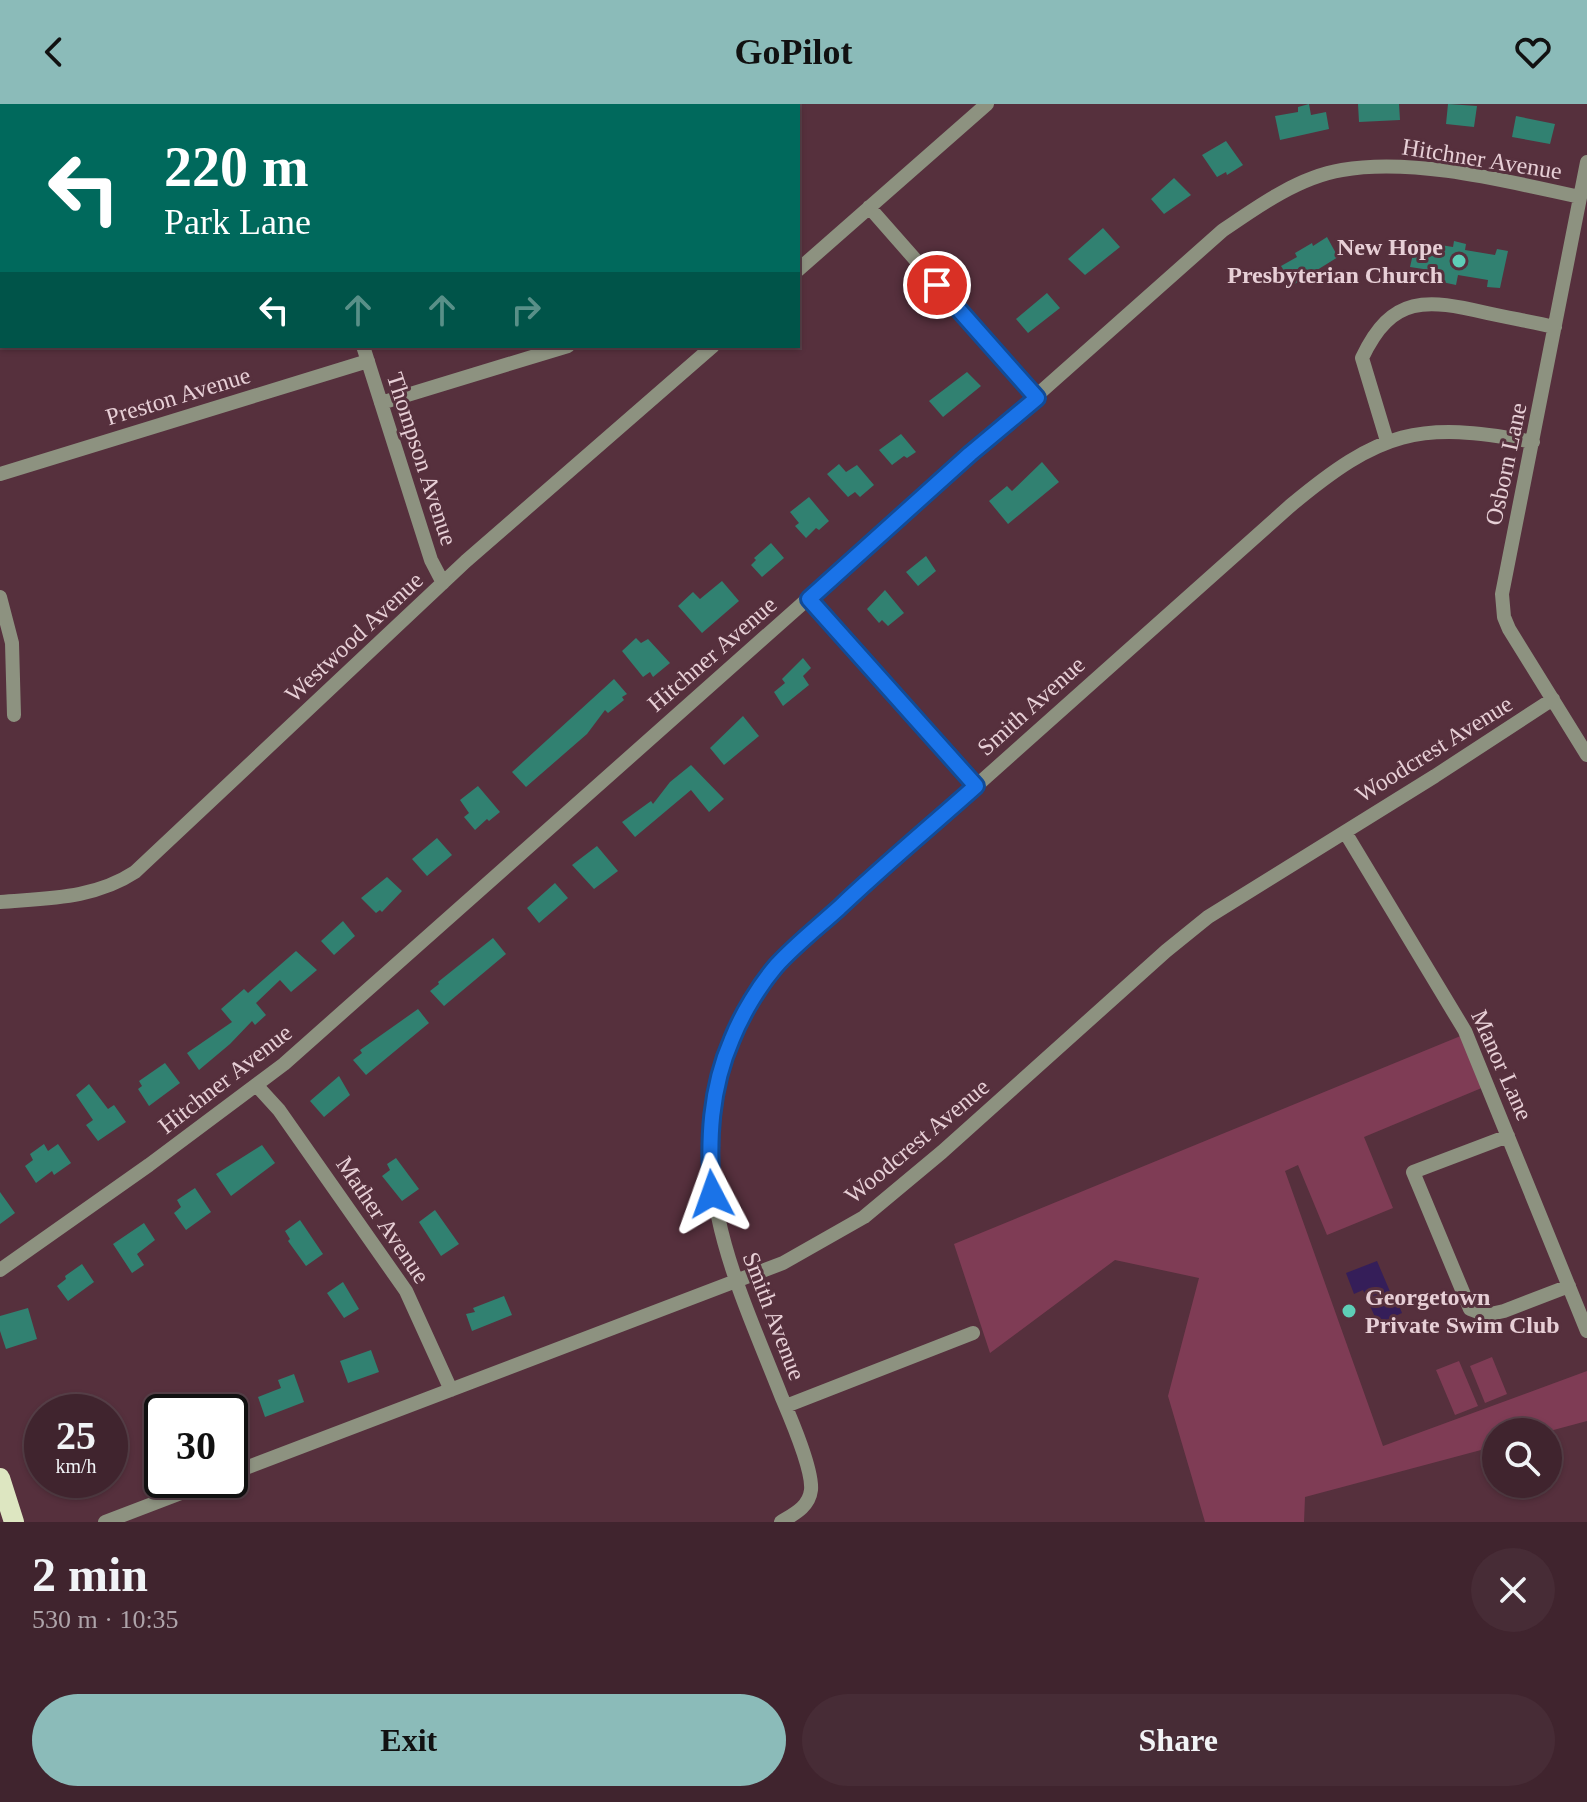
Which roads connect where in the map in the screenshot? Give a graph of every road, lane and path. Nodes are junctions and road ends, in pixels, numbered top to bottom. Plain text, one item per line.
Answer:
1 (987, 104) edge
2 (1587, 162) edge
3 (1580, 197) junction
4 (869, 207) junction
5 (800, 268) edge
6 (1555, 327) junction
7 (364, 348) edge
8 (561, 348) edge
9 (711, 348) edge
10 (368, 361) junction
11 (1037, 398) junction
12 (381, 403) junction
13 (1387, 441) junction
14 (1533, 442) junction
15 (0, 474) edge
16 (443, 583) junction
17 (0, 597) edge
18 (809, 599) junction
19 (1553, 699) junction
20 (14, 715) dead end
21 (1587, 755) edge
22 (976, 786) junction
23 (1345, 832) junction
24 (0, 902) edge
25 (257, 1086) junction
26 (1508, 1136) junction
27 (0, 1270) edge
28 (736, 1280) junction
29 (1569, 1286) junction
30 (1587, 1331) edge
31 (973, 1333) dead end
32 (451, 1390) junction
33 (786, 1406) junction
34 (248, 1467) edge
35 (0, 1478) edge
36 (168, 1498) edge
37 (14, 1522) edge
38 (105, 1522) edge
39 (781, 1522) edge

1 - 4 street
2 - 3 street, Osborn Lane
3 - 6 street, Osborn Lane
3 - 11 street, Hitchner Avenue
4 - 5 street
4 - 11 street
6 - 13 street
6 - 14 street, Osborn Lane
7 - 10 street, Thompson Avenue
8 - 12 street
9 - 16 street, Westwood Avenue
10 - 12 street, Thompson Avenue
10 - 15 street, Preston Avenue
11 - 18 street, Hitchner Avenue
12 - 16 street, Thompson Avenue
13 - 14 street, Smith Avenue
13 - 22 street, Smith Avenue
14 - 19 street, Osborn Lane
16 - 24 street, Westwood Avenue
17 - 20 street
18 - 22 street
18 - 25 street, Hitchner Avenue
19 - 21 street, Osborn Lane
19 - 23 street, Woodcrest Avenue
22 - 28 street, Smith Avenue
23 - 26 street, Manor Lane
23 - 28 street, Woodcrest Avenue
25 - 27 street, Hitchner Avenue
25 - 32 street, Mather Avenue
26 - 29 street, Manor Lane
26 - 29 street
28 - 32 street, Woodcrest Avenue
28 - 33 street, Smith Avenue
29 - 30 street, Manor Lane
31 - 33 street
32 - 34 street, Woodcrest Avenue
33 - 39 street, Smith Avenue
35 - 37 main road
36 - 38 street

